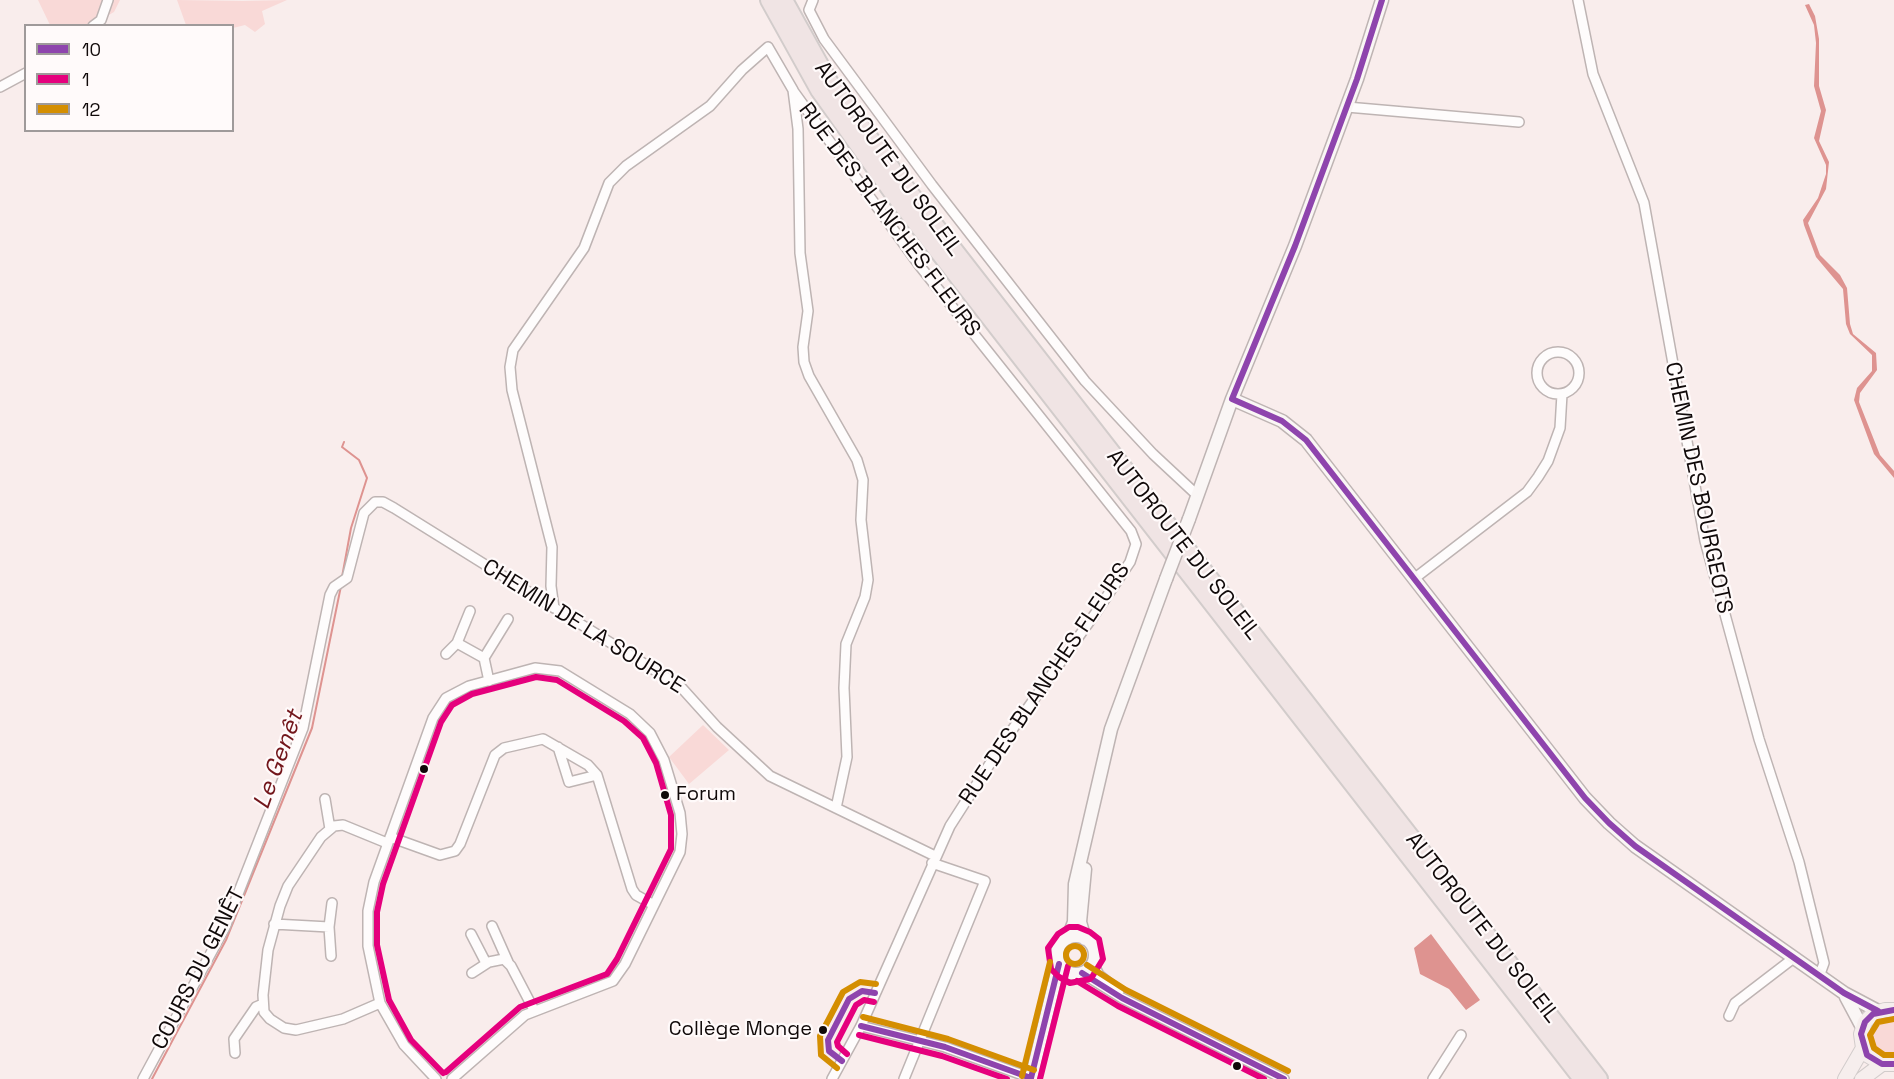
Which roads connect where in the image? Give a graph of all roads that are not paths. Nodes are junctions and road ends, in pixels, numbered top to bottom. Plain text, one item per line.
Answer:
1 (108, 0) edge
2 (769, 0) edge
3 (784, 0) edge
4 (813, 0) edge
5 (1382, 0) edge
6 (1578, 0) edge
7 (96, 24) edge
8 (24, 74) edge
9 (0, 87) edge
10 (793, 90) junction
11 (1347, 107) junction
12 (1520, 122) dead end
13 (1563, 394) junction
14 (1232, 399) junction
15 (1197, 495) junction
16 (375, 502) joint
17 (1415, 578) junction
18 (554, 608) junction
19 (470, 611) dead end
20 (508, 619) dead end
21 (457, 643) junction
22 (446, 654) dead end
23 (484, 658) junction
24 (489, 681) junction
25 (558, 747) junction
26 (597, 775) junction
27 (325, 799) dead end
28 (836, 808) junction
29 (330, 828) junction
30 (389, 840) junction
31 (934, 859) junction
32 (1075, 897) junction
33 (332, 903) dead end
34 (654, 905) junction
35 (273, 924) junction
36 (492, 926) dead end
37 (329, 927) junction
38 (471, 934) dead end
39 (1068, 938) junction
40 (1085, 939) junction
41 (1492, 941) junction
42 (331, 956) dead end
43 (1795, 957) junction
44 (508, 962) junction
45 (486, 963) junction
46 (1093, 963) junction
47 (1059, 964) junction
48 (472, 973) dead end
49 (1077, 973) junction
50 (1820, 974) junction
51 (1053, 992) junction
52 (1844, 993) junction
53 (1130, 1001) junction
54 (380, 1003) junction
55 (262, 1004) junction
56 (534, 1010) junction
57 (1894, 1010) edge
58 (1878, 1011) junction
59 (1730, 1016) dead end
60 (861, 1026) junction
61 (1863, 1027) junction
62 (1461, 1035) dead end
63 (920, 1041) junction
64 (1863, 1048) junction
65 (235, 1053) dead end
66 (1891, 1064) edge
67 (142, 1079) edge
68 (436, 1079) edge
69 (452, 1079) edge
70 (832, 1079) edge
71 (904, 1079) edge
72 (1031, 1079) edge
73 (1284, 1079) edge
74 (1433, 1079) edge
75 (1582, 1079) edge
76 (1599, 1079) edge
77 (1610, 1079) edge
78 (1845, 1079) edge
79 (1863, 1079) edge

1 - 7 street
2 - 75 highway, AUTOROUTE DU SOLEIL
3 - 41 highway, AUTOROUTE DU SOLEIL
4 - 15 street
5 - 11 main road
6 - 50 street, CHEMIN DES BOURGEOTS
8 - 9 street
10 - 18 street
10 - 28 street
10 - 31 street, RUE DES BLANCHES FLEURS
11 - 12 street
11 - 14 main road
13 - 13 street
13 - 17 street
14 - 15 main road
14 - 17 main road
15 - 32 main road, bridge
16 - 18 street, CHEMIN DE LA SOURCE
16 - 67 street, COURS DU GENÊT
17 - 43 main road
18 - 28 street, CHEMIN DE LA SOURCE
19 - 21 street
20 - 23 street
21 - 22 street
21 - 23 street
23 - 24 street
24 - 30 street
24 - 34 street
25 - 26 street
25 - 26 street
25 - 30 street
26 - 34 street
27 - 29 street
28 - 31 street, CHEMIN DE LA SOURCE
29 - 30 street
29 - 35 street
30 - 54 street
31 - 60 street, RUE DES BLANCHES FLEURS
31 - 63 street, CHEMIN DE LA SOURCE
32 - 39 main road
32 - 40 main road
33 - 37 street
34 - 56 street
35 - 37 street
35 - 55 street
36 - 44 street
37 - 42 street
38 - 45 street
39 - 40 main road
39 - 47 main road
40 - 46 main road
41 - 76 highway, AUTOROUTE DU SOLEIL
41 - 77 highway
43 - 50 main road
43 - 59 street
44 - 45 street
44 - 56 street
45 - 48 street
46 - 49 main road
46 - 53 street
47 - 49 main road
47 - 51 main road
49 - 51 main road
49 - 53 street
50 - 52 main road
51 - 72 main road
52 - 58 main road
52 - 61 main road
53 - 73 street
54 - 55 street
54 - 68 street
55 - 65 street
56 - 69 street
57 - 58 main road
58 - 61 main road
60 - 63 street
60 - 70 street, RUE DES BLANCHES FLEURS
61 - 64 main road
62 - 74 street
63 - 71 street
63 - 72 street
64 - 66 main road
64 - 78 main road
66 - 79 main road

